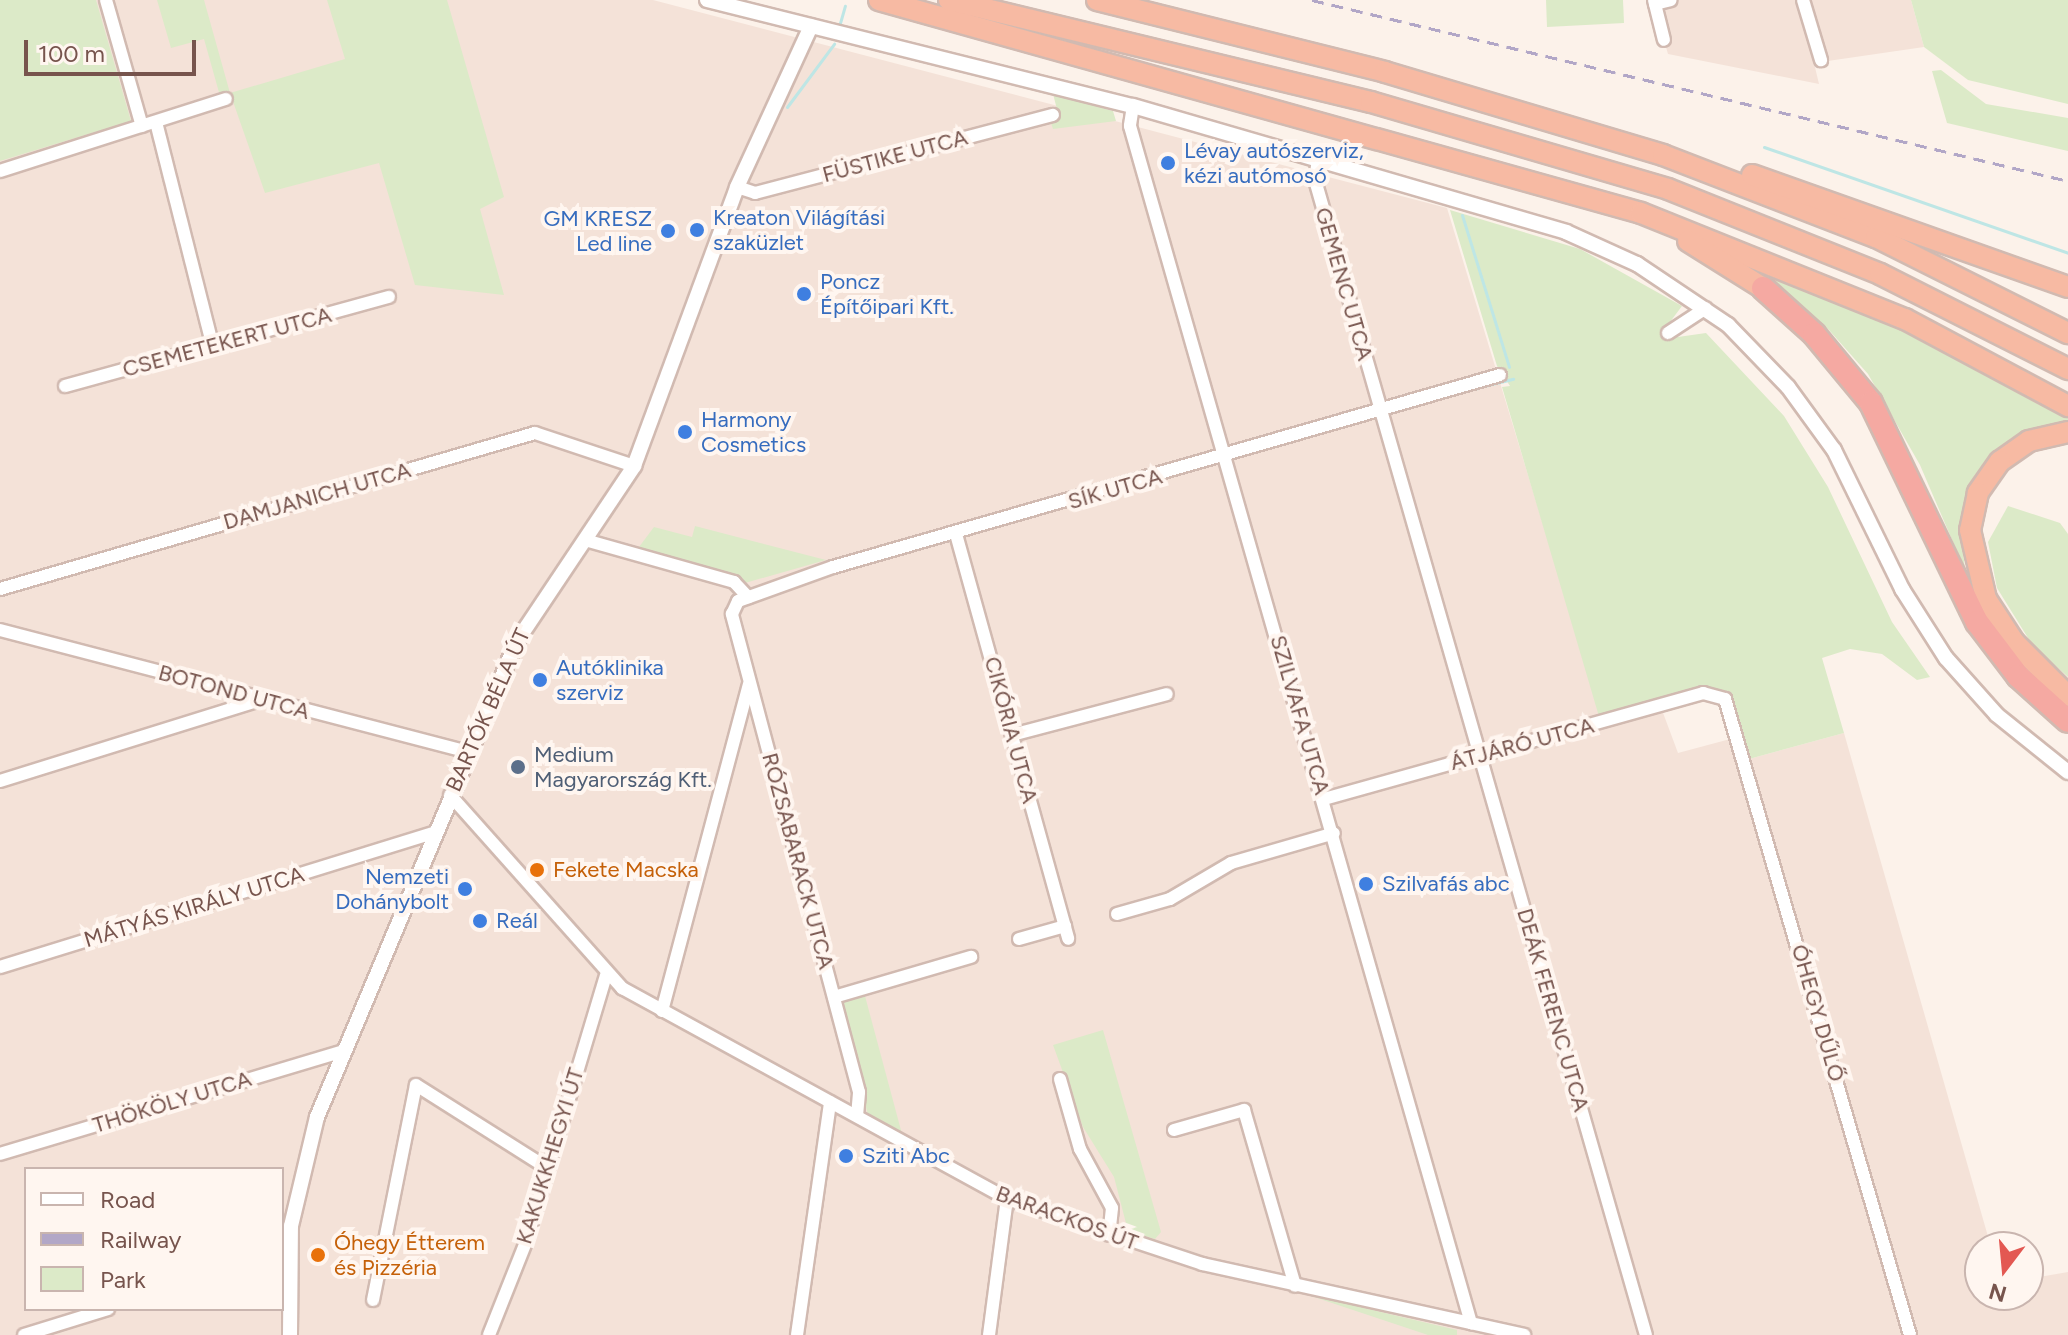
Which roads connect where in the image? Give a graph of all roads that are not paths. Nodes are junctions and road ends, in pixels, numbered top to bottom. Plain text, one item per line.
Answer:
1 (106, 0) edge
2 (707, 0) edge
3 (879, 0) edge
4 (949, 0) edge
5 (1097, 0) edge
6 (1671, 0) edge
7 (1803, 0) edge
8 (1654, 2) edge
9 (811, 26) junction
10 (1664, 40) dead end
11 (1821, 60) dead end
12 (226, 99) dead end
13 (1133, 106) junction
14 (1053, 115) dead end
15 (156, 122) junction
16 (142, 126) junction
17 (1663, 155) junction
18 (1318, 159) junction
19 (0, 171) edge
20 (737, 187) junction
21 (1581, 194) junction
22 (2068, 287) edge
23 (1763, 288) joint
24 (389, 297) dead end
25 (1706, 308) junction
26 (1668, 333) dead end
27 (2068, 333) edge
28 (213, 347) junction
29 (2068, 369) edge
30 (1500, 375) dead end
31 (65, 386) dead end
32 (2068, 406) edge
33 (1380, 409) junction
34 (2068, 432) edge
35 (1225, 457) junction
36 (634, 466) junction
37 (956, 534) junction
38 (585, 540) junction
39 (0, 589) edge
40 (748, 597) junction
41 (733, 607) joint
42 (0, 630) edge
43 (750, 681) junction
44 (1167, 694) dead end
45 (1719, 694) joint
46 (2068, 696) edge
47 (259, 700) junction
48 (2068, 721) edge
49 (1012, 735) junction
50 (469, 752) junction
51 (1480, 754) junction
52 (2068, 772) edge
53 (0, 781) edge
54 (450, 795) junction
55 (1324, 799) junction
56 (434, 833) junction
57 (1334, 833) junction
58 (1117, 914) dead end
59 (1019, 939) dead end
60 (971, 957) dead end
61 (0, 967) edge
62 (606, 976) junction
63 (834, 997) junction
64 (662, 1011) junction
65 (343, 1051) junction
66 (1060, 1079) dead end
67 (830, 1102) junction
68 (857, 1116) junction
69 (1174, 1130) dead end
70 (0, 1154) edge
71 (549, 1169) junction
72 (1007, 1199) junction
73 (1109, 1235) junction
74 (285, 1254) edge
75 (1295, 1286) junction
76 (373, 1300) dead end
77 (102, 1311) edge
78 (1467, 1327) edge
79 (24, 1335) edge
80 (290, 1335) edge
81 (489, 1335) edge
82 (797, 1335) edge
83 (989, 1335) edge
84 (1524, 1335) edge
85 (1646, 1335) edge
86 (1910, 1335) edge

1 - 16 street
2 - 9 street
3 - 21 highway
4 - 29 highway
5 - 17 highway
6 - 8 street
7 - 11 street
8 - 10 street
9 - 13 street
9 - 20 street, BARTÓK BÉLA ÚT
12 - 15 street
13 - 18 street
13 - 35 street, SZILVAFA UTCA
14 - 20 street, FÜSTIKE UTCA
15 - 16 street
15 - 28 street
16 - 19 street
17 - 22 highway
17 - 27 highway
18 - 25 street
18 - 33 street, GEMENC UTCA
20 - 36 street, BARTÓK BÉLA ÚT
21 - 23 highway
21 - 32 highway
23 - 48 highway
24 - 28 street, CSEMETEKERT UTCA
25 - 26 street
25 - 52 street
28 - 31 street, CSEMETEKERT UTCA
30 - 33 street, SÍK UTCA
33 - 35 street, SÍK UTCA
33 - 51 street, DEÁK FERENC UTCA
34 - 46 highway
35 - 37 street, SÍK UTCA
35 - 55 street, SZILVAFA UTCA
36 - 38 street, BARTÓK BÉLA ÚT
36 - 39 street, DAMJANICH UTCA
37 - 40 street, SÍK UTCA
37 - 49 street, CIKÓRIA UTCA
38 - 40 street
38 - 50 street, BARTÓK BÉLA ÚT
40 - 41 street, SÍK UTCA
41 - 43 street, RÓZSABARACK UTCA
42 - 47 street, BOTOND UTCA
43 - 63 street, RÓZSABARACK UTCA
43 - 64 street
44 - 49 street
45 - 51 street, ÁTJÁRÓ UTCA
45 - 86 street, ÓHEGY DŰLŐ
47 - 50 street, BOTOND UTCA
47 - 53 street
49 - 59 street, CIKÓRIA UTCA
50 - 54 street, BARTÓK BÉLA ÚT
51 - 55 street, ÁTJÁRÓ UTCA
51 - 85 street, DEÁK FERENC UTCA
54 - 56 street, BARTÓK BÉLA ÚT
54 - 62 street, BARACKOS ÚT
55 - 57 street, SZILVAFA UTCA
56 - 61 street, MÁTYÁS KIRÁLY UTCA
56 - 65 street, BARTÓK BÉLA ÚT
57 - 58 street
57 - 78 street, SZILVAFA UTCA
60 - 63 street
62 - 64 street, BARACKOS ÚT
62 - 71 street, KAKUKKHEGYI ÚT
63 - 68 street, RÓZSABARACK UTCA
64 - 67 street, BARACKOS ÚT
65 - 70 street, THÖKÖLY UTCA
65 - 74 street, BARTÓK BÉLA ÚT
66 - 73 street
67 - 68 street, BARACKOS ÚT
67 - 82 street
68 - 72 street, BARACKOS ÚT
69 - 75 street
71 - 76 street
71 - 81 street, KAKUKKHEGYI ÚT
72 - 73 street, BARACKOS ÚT
72 - 83 street
73 - 75 street, BARACKOS ÚT
74 - 80 street, BARTÓK BÉLA ÚT
75 - 78 street, BARACKOS ÚT
77 - 79 street
78 - 84 street, BARACKOS ÚT

